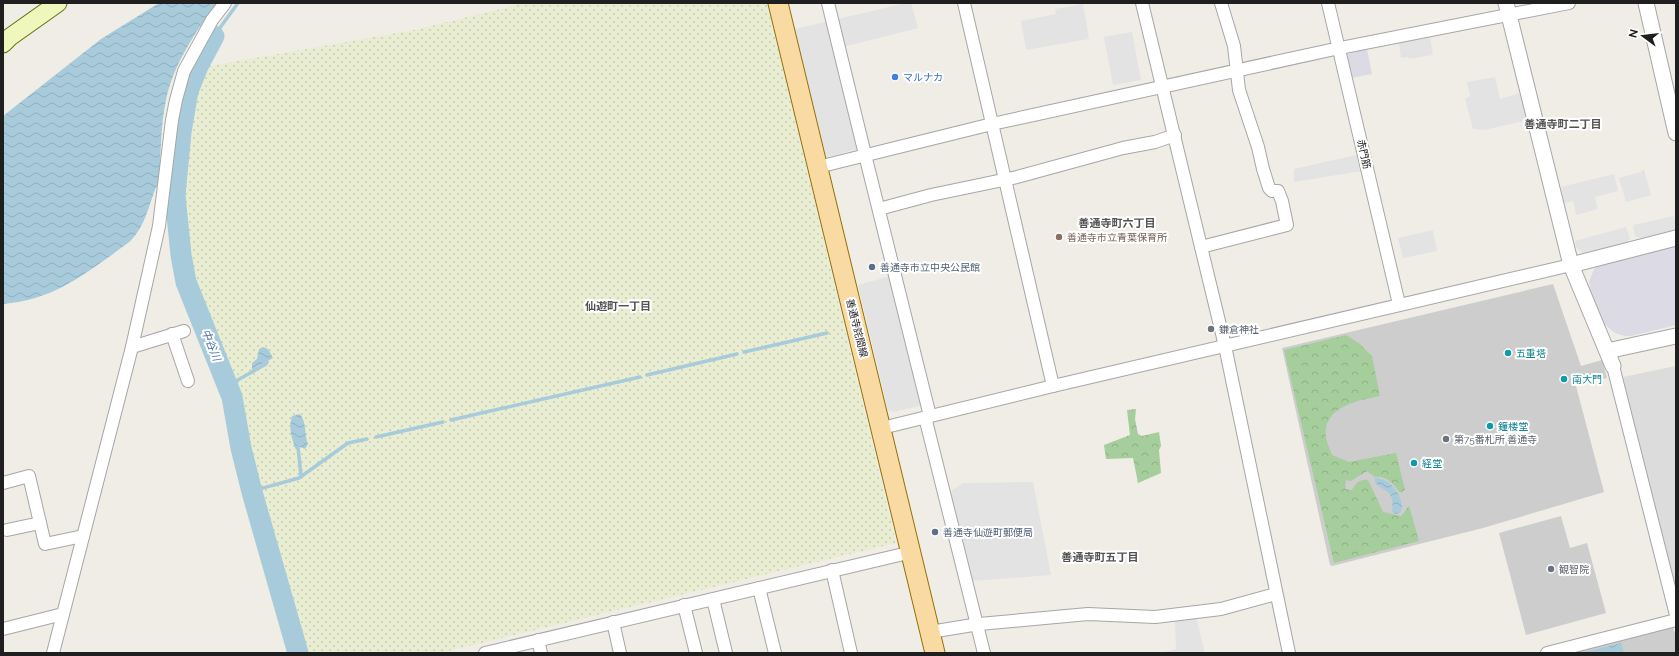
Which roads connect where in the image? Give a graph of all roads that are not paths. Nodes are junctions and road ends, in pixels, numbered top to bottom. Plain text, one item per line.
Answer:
1 (58, 3) edge
2 (225, 3) edge
3 (778, 3) edge
4 (828, 3) edge
5 (964, 3) edge
6 (1142, 3) edge
7 (1220, 3) edge
8 (1328, 3) edge
9 (1569, 3) edge
10 (1646, 3) edge
11 (1507, 8) edge
12 (3, 44) edge
13 (1340, 49) junction
14 (1236, 72) junction
15 (1163, 88) junction
16 (992, 124) junction
17 (1675, 124) edge
18 (1175, 136) junction
19 (864, 156) junction
20 (818, 167) junction
21 (1005, 180) junction
22 (879, 209) junction
23 (1676, 238) edge
24 (1202, 247) junction
25 (1571, 265) junction
26 (1399, 304) junction
27 (184, 331) dead end
28 (172, 334) junction
29 (1676, 336) edge
30 (1225, 346) junction
31 (132, 347) junction
32 (1607, 351) junction
33 (1613, 366) joint
34 (188, 381) dead end
35 (1053, 386) junction
36 (927, 417) junction
37 (882, 428) junction
38 (3, 483) edge
39 (40, 522) junction
40 (7, 530) dead end
41 (83, 536) junction
42 (912, 552) junction
43 (832, 570) junction
44 (759, 588) junction
45 (1276, 594) junction
46 (713, 598) junction
47 (684, 605) junction
48 (63, 614) junction
49 (1676, 615) edge
50 (1676, 620) edge
51 (613, 622) junction
52 (977, 624) junction
53 (3, 629) edge
54 (930, 632) junction
55 (538, 640) junction
56 (931, 652) edge
57 (53, 653) edge
58 (485, 653) edge
59 (541, 653) edge
60 (620, 653) edge
61 (696, 653) edge
62 (726, 653) edge
63 (775, 653) edge
64 (851, 653) edge
65 (984, 653) edge
66 (1289, 653) edge
67 (1547, 653) edge

1 - 12 main road
2 - 31 street
3 - 20 main road, 善通寺詫間線
4 - 19 street
5 - 16 street
6 - 15 street
7 - 14 street
8 - 13 street, 赤門筋
9 - 11 street
10 - 17 street
11 - 13 street
11 - 25 street
13 - 14 street
13 - 26 street, 赤門筋
14 - 15 street
14 - 24 street
15 - 16 street
15 - 18 street
16 - 19 street
16 - 21 street
18 - 21 street
18 - 24 street
19 - 20 street
19 - 22 street
20 - 37 main road, 善通寺詫間線
21 - 22 street
21 - 35 street
22 - 36 street
23 - 25 street
24 - 30 street
25 - 26 street
25 - 32 street
26 - 30 street
27 - 28 street
28 - 31 street
28 - 34 street
29 - 32 street
30 - 35 street
30 - 45 street
31 - 41 street
32 - 33 street
33 - 49 street
35 - 36 street
36 - 37 street
36 - 52 street
37 - 42 main road, 善通寺詫間線
38 - 39 street
39 - 40 street
39 - 41 street
41 - 48 street
42 - 43 street
42 - 54 main road, 善通寺詫間線
43 - 44 street
43 - 64 street
44 - 46 street
44 - 63 street
45 - 52 street
45 - 66 street
46 - 47 street
46 - 62 street
47 - 51 street
47 - 61 street
48 - 53 street
48 - 57 street
50 - 67 street
51 - 55 street
51 - 60 street
52 - 54 street
52 - 65 street
54 - 56 main road, 善通寺詫間線
55 - 58 street
55 - 59 street

